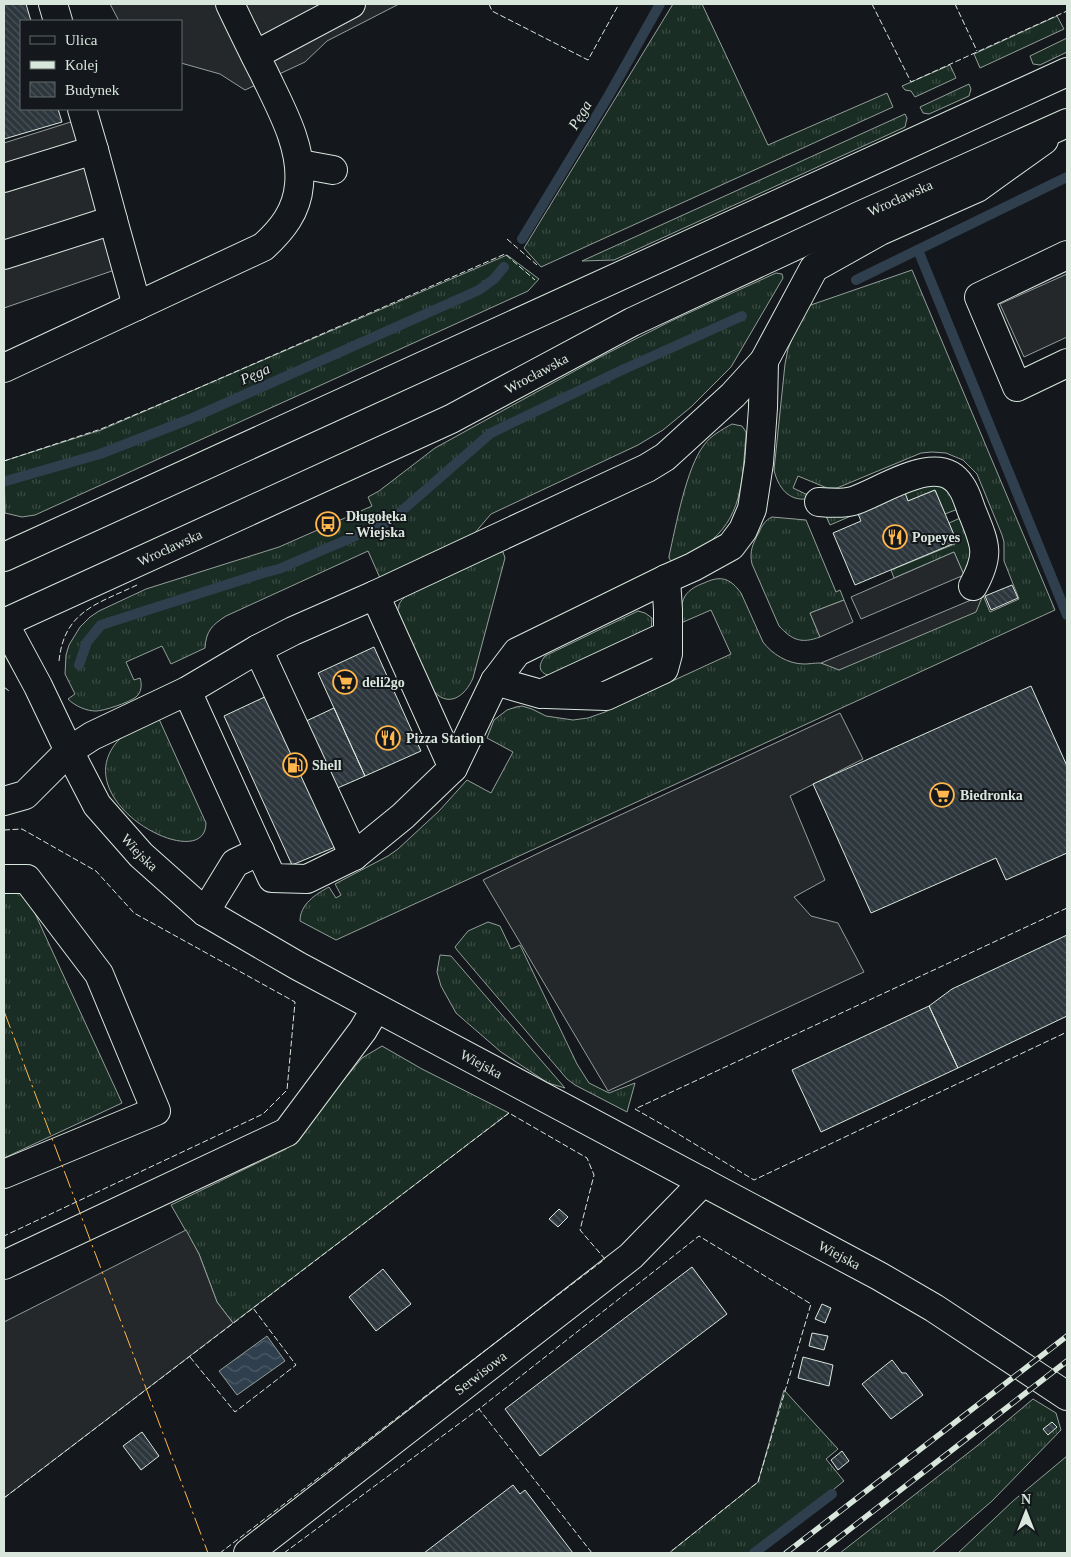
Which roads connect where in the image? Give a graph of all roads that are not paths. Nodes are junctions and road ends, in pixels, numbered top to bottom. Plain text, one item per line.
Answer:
1 (53, 4) edge
2 (230, 4) edge
3 (351, 4) edge
4 (58, 20) edge
5 (255, 55) junction
6 (1067, 72) edge
7 (82, 110) edge
8 (1067, 123) edge
9 (94, 150) junction
10 (300, 164) junction
11 (333, 170) dead end
12 (4, 178) edge
13 (113, 220) junction
14 (4, 255) edge
15 (1067, 255) edge
16 (137, 306) junction
17 (764, 361) junction
18 (1067, 363) edge
19 (4, 368) edge
20 (819, 502) dead end
21 (4, 557) edge
22 (666, 579) junction
23 (973, 586) dead end
24 (375, 595) junction
25 (4, 623) edge
26 (258, 649) junction
27 (495, 681) junction
28 (187, 690) junction
29 (68, 750) junction
30 (453, 768) junction
31 (4, 801) edge
32 (260, 851) junction
33 (354, 856) junction
34 (4, 879) edge
35 (205, 912) junction
36 (376, 1008) junction
37 (4, 1174) edge
38 (703, 1182) junction
39 (4, 1265) edge
40 (1067, 1396) edge
41 (248, 1553) edge

1 - 4 main road
2 - 5 main road
3 - 5 main road
5 - 10 main road
6 - 21 main road
7 - 9 main road
8 - 17 main road
8 - 25 main road, Wrocławska
9 - 12 main road
9 - 13 main road
10 - 11 main road
10 - 16 main road
13 - 14 main road
13 - 16 main road
15 - 18 main road
16 - 19 main road
17 - 22 main road
17 - 24 main road
20 - 23 main road
22 - 27 main road
22 - 27 main road
24 - 26 main road
24 - 30 main road
25 - 29 main road, Wiejska
26 - 28 main road
26 - 33 main road
27 - 30 main road
28 - 29 main road
28 - 32 main road
29 - 31 main road
29 - 35 main road, Wiejska
30 - 33 main road
32 - 33 main road
32 - 35 main road
34 - 37 main road
35 - 36 main road, Wiejska
36 - 38 main road, Wiejska
36 - 39 main road
38 - 40 main road, Wiejska
38 - 41 main road, Serwisowa

